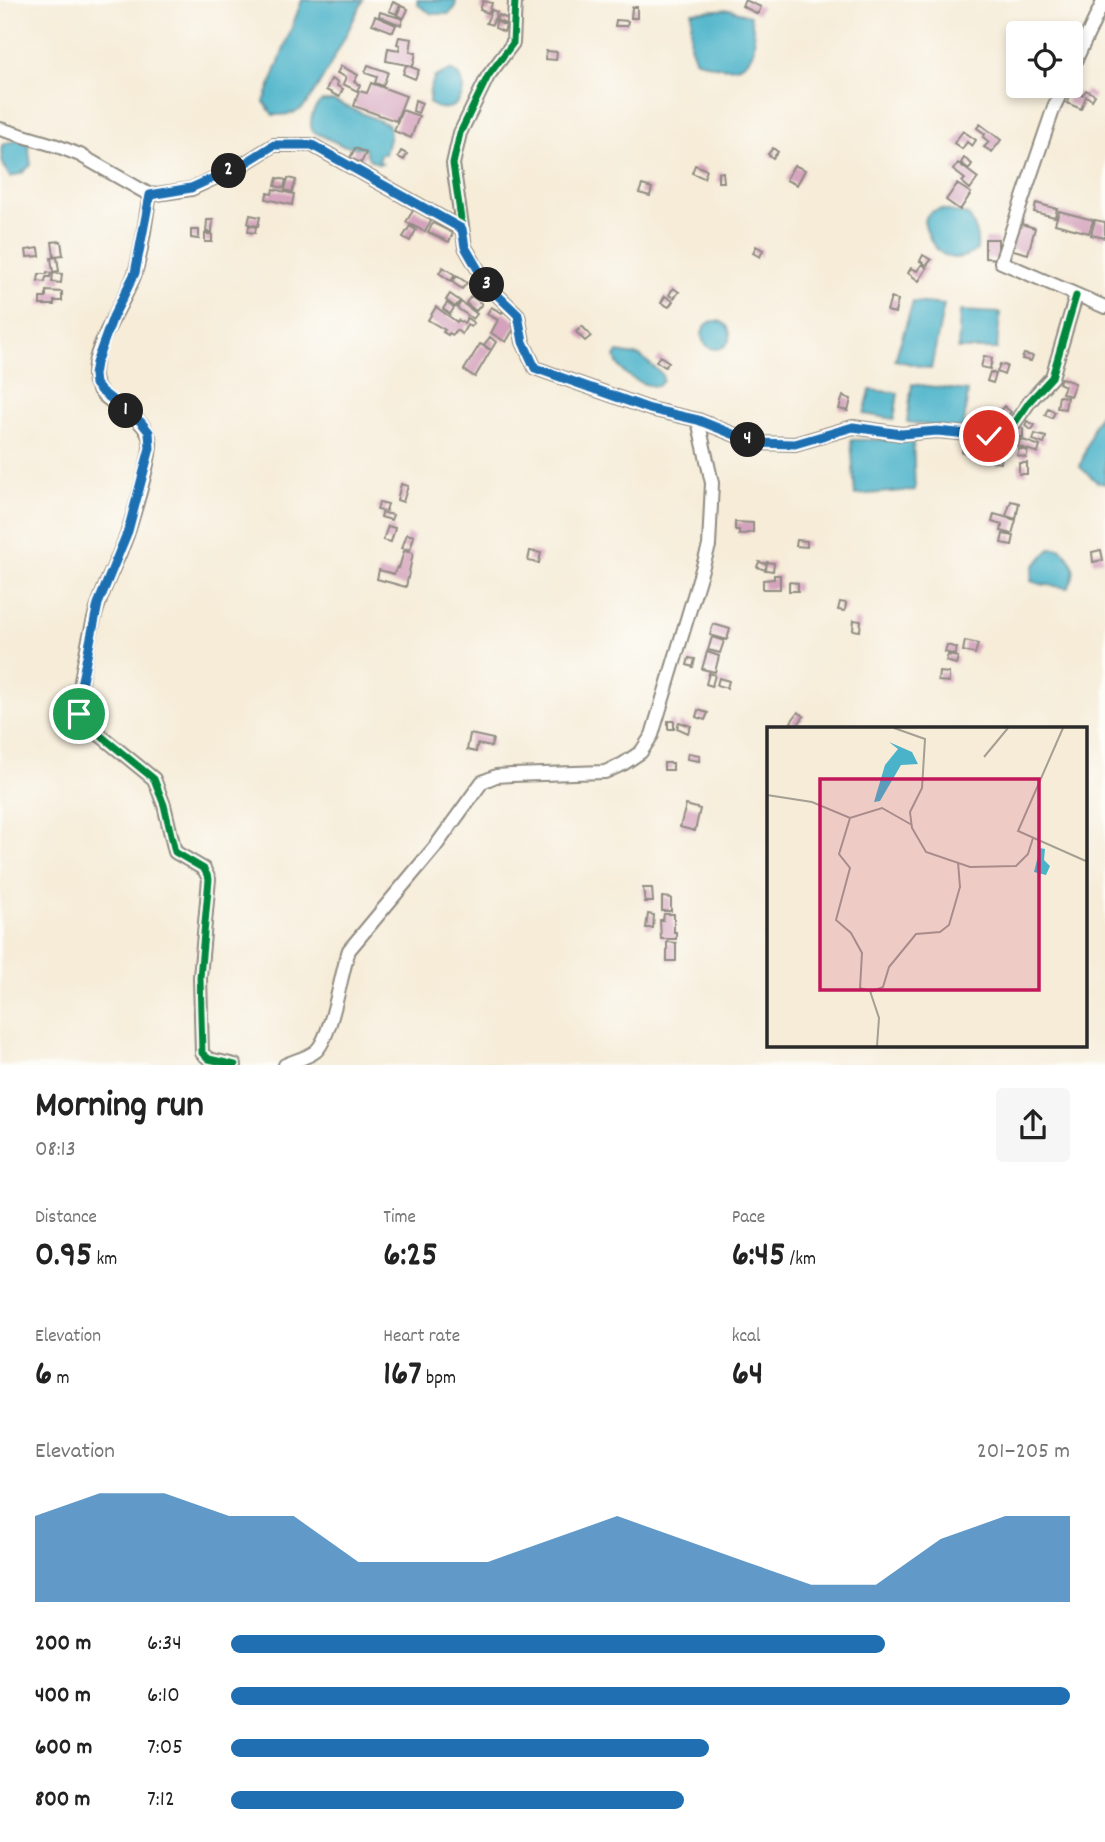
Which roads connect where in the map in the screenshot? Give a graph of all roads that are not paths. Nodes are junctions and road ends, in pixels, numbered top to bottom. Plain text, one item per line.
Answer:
1 (515, 0) edge
2 (1104, 0) edge
3 (1083, 45) edge
4 (1058, 98) edge
5 (0, 129) edge
6 (150, 195) junction
7 (462, 229) junction
8 (1076, 296) junction
9 (1105, 307) edge
10 (698, 420) junction
11 (235, 1065) edge
12 (285, 1065) edge

1 - 7 street
2 - 3 street
4 - 8 street
5 - 6 street
6 - 7 street
6 - 11 street
7 - 10 street
8 - 9 street
8 - 10 street
10 - 12 street

